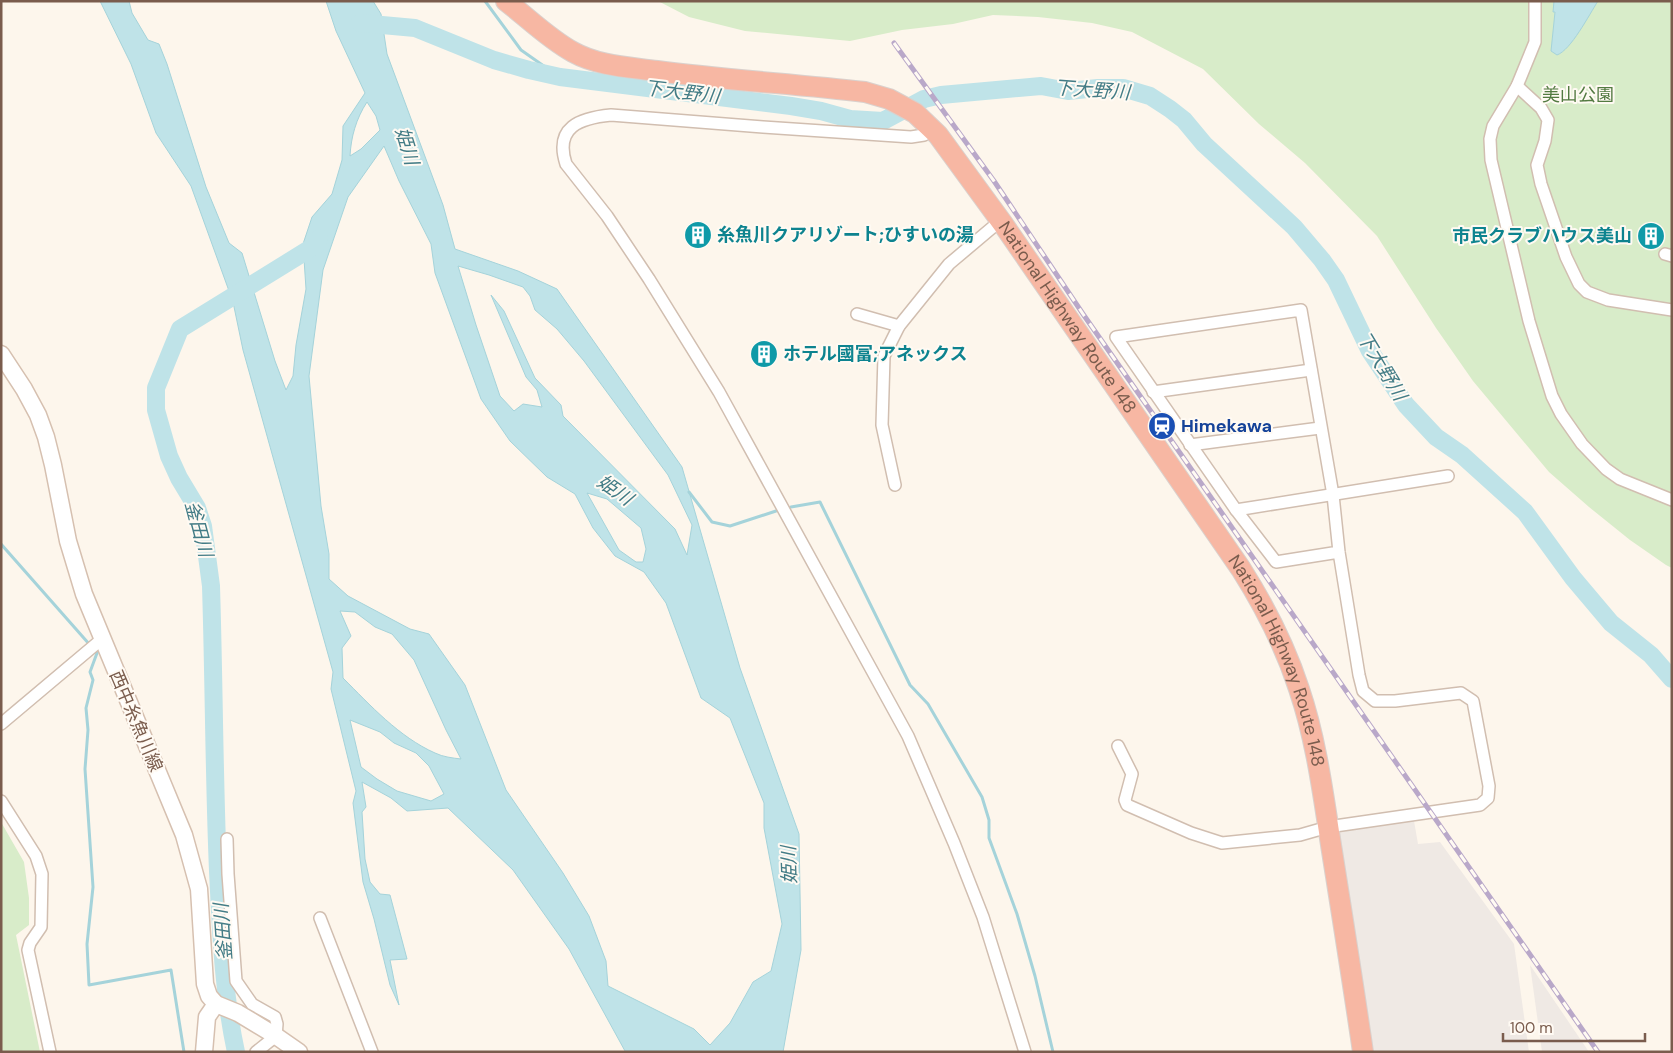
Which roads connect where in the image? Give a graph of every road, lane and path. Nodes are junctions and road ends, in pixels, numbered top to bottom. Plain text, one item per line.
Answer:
1 (506, 1) edge
2 (1535, 1) edge
3 (1517, 86) junction
4 (931, 128) junction
5 (1000, 220) junction
6 (1672, 310) edge
7 (857, 314) dead end
8 (899, 326) junction
9 (1, 354) edge
10 (1311, 370) junction
11 (1153, 392) junction
12 (1320, 428) junction
13 (1190, 445) junction
14 (1448, 476) dead end
15 (895, 485) dead end
16 (1333, 495) junction
17 (1672, 500) edge
18 (1236, 510) junction
19 (1339, 552) junction
20 (102, 639) junction
21 (1, 724) edge
22 (1118, 746) dead end
23 (1, 801) edge
24 (1328, 827) junction
25 (227, 838) dead end
26 (320, 918) dead end
27 (216, 1004) junction
28 (276, 1036) junction
29 (50, 1052) edge
30 (204, 1052) edge
31 (256, 1052) edge
32 (298, 1052) edge
33 (372, 1052) edge
34 (1024, 1052) edge
35 (1363, 1052) edge

1 - 4 highway, National Highway Route 148
2 - 3 street
3 - 6 street
3 - 17 street
4 - 5 highway, National Highway Route 148
4 - 34 street
5 - 8 street
5 - 24 highway, National Highway Route 148
7 - 8 street
8 - 15 street
9 - 20 main road, 西中糸魚川線
10 - 11 street
10 - 11 street
10 - 12 street
11 - 13 street
12 - 13 street
12 - 16 street
13 - 18 street
14 - 16 street
16 - 18 street
16 - 19 street
18 - 19 street
19 - 24 street
20 - 21 street
20 - 27 main road, 西中糸魚川線
22 - 24 street
23 - 29 street
24 - 35 highway, National Highway Route 148
25 - 28 street
26 - 33 street
27 - 28 main road
27 - 30 main road
28 - 31 street
28 - 32 main road

